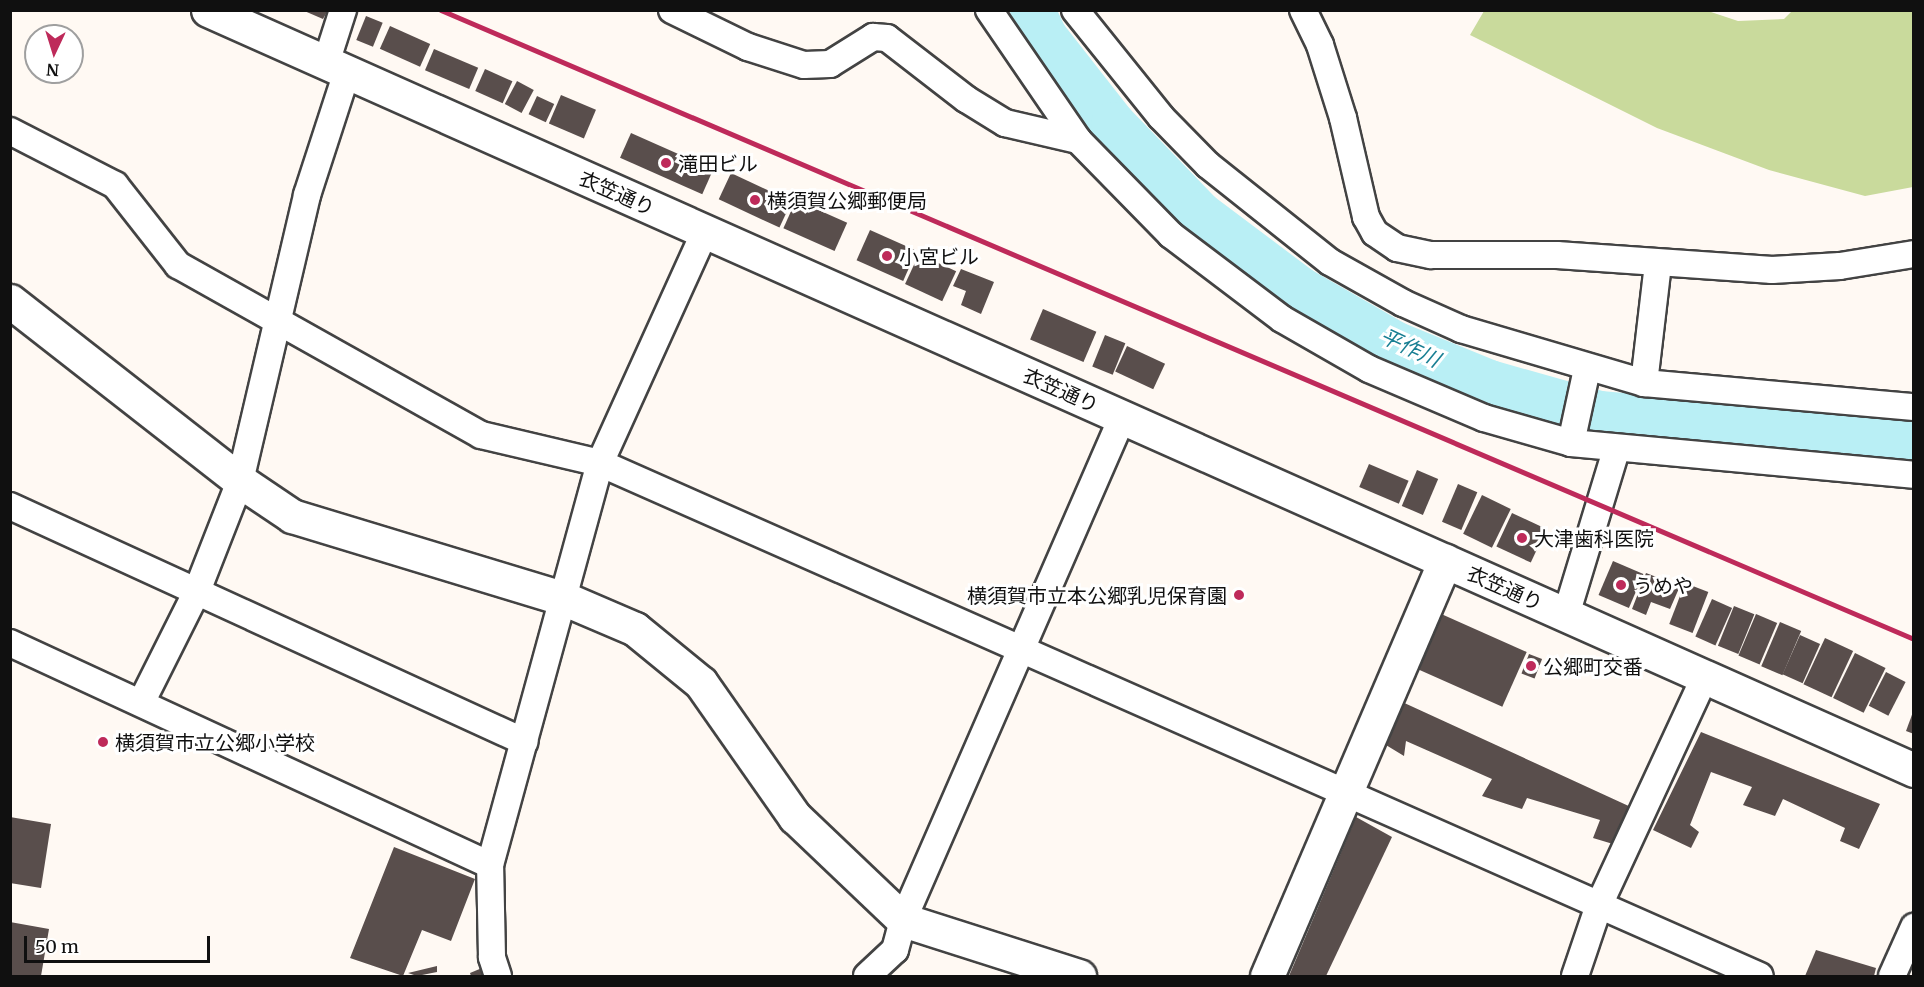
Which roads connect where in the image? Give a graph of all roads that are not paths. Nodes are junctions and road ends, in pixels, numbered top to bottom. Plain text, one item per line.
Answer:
1 (208, 10) edge
2 (343, 10) edge
3 (672, 10) edge
4 (989, 10) edge
5 (1075, 10) edge
6 (1303, 10) edge
7 (337, 68) junction
8 (10, 131) edge
9 (1078, 140) junction
10 (705, 232) junction
11 (1914, 254) edge
12 (1658, 263) junction
13 (10, 301) edge
14 (279, 322) junction
15 (1586, 372) junction
16 (1644, 383) junction
17 (1914, 407) edge
18 (1122, 418) junction
19 (1571, 440) junction
20 (1616, 450) junction
21 (600, 463) junction
22 (1914, 475) edge
23 (240, 481) junction
24 (10, 506) edge
25 (1445, 561) junction
26 (196, 591) junction
27 (565, 599) junction
28 (1566, 615) junction
29 (10, 643) edge
30 (1020, 648) junction
31 (1705, 677) junction
32 (141, 704) junction
33 (525, 742) junction
34 (1914, 770) edge
35 (1346, 791) junction
36 (490, 865) junction
37 (1599, 905) junction
38 (903, 920) junction
39 (1911, 939) edge
40 (498, 976) edge
41 (867, 976) edge
42 (1074, 976) edge
43 (1267, 976) edge
44 (1575, 976) edge
45 (1760, 976) edge
46 (1892, 976) edge

1 - 7 street, 衣笠通り
2 - 7 street
3 - 9 street
4 - 9 street
5 - 15 street
6 - 12 street
7 - 10 street, 衣笠通り
7 - 14 street
8 - 14 street
9 - 19 street
10 - 18 street, 衣笠通り
10 - 21 street
11 - 12 street
12 - 16 street
13 - 23 street
14 - 21 street
14 - 23 street
15 - 16 street
15 - 19 street
16 - 17 street
18 - 25 street, 衣笠通り
18 - 30 street
19 - 20 street
20 - 22 street
20 - 28 street
21 - 27 street
21 - 30 street
23 - 26 street
23 - 27 street
24 - 26 street
25 - 28 street, 衣笠通り
25 - 35 street
26 - 32 street
26 - 33 street
27 - 33 street
27 - 38 street
28 - 31 street, 衣笠通り
29 - 32 street
30 - 35 street
30 - 38 street
31 - 34 street, 衣笠通り
31 - 37 street
32 - 36 street
33 - 36 street
35 - 37 street
35 - 43 street
36 - 40 street
37 - 44 street
37 - 45 street
38 - 41 street
38 - 42 street
39 - 46 street

